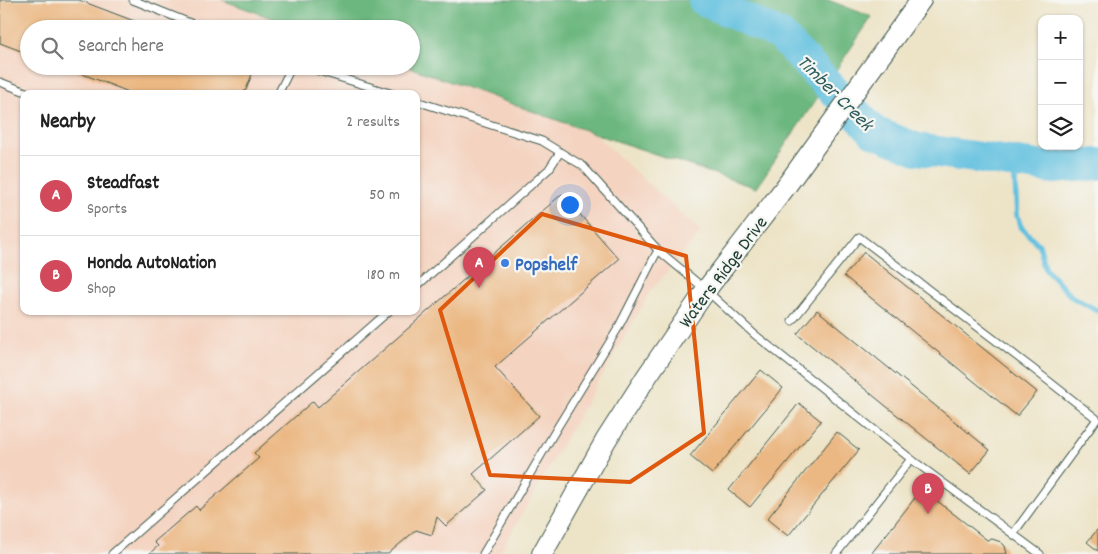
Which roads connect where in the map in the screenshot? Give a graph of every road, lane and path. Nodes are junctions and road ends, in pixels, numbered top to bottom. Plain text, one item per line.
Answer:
1 (133, 0) edge
2 (921, 0) edge
3 (183, 20) edge
4 (288, 75) edge
5 (331, 75) edge
6 (0, 82) edge
7 (21, 90) edge
8 (280, 90) edge
9 (380, 90) edge
10 (420, 102) edge
11 (560, 152) junction
12 (658, 250) junction
13 (420, 283) edge
14 (706, 290) junction
15 (384, 315) edge
16 (792, 321) dead end
17 (1098, 419) edge
18 (911, 459) junction
19 (1013, 534) junction
20 (112, 554) edge
21 (483, 554) edge
22 (542, 554) edge
23 (836, 554) edge
24 (1040, 554) edge

1 - 3 lane
2 - 14 street, Waters Ridge Drive
4 - 8 lane
5 - 9 lane
6 - 7 lane
10 - 11 lane
11 - 12 lane
11 - 13 lane
12 - 14 lane
12 - 21 lane
14 - 18 lane
14 - 22 street, Waters Ridge Drive
15 - 20 lane
16 - 17 lane
17 - 19 lane
18 - 19 lane
18 - 23 lane
19 - 24 lane

